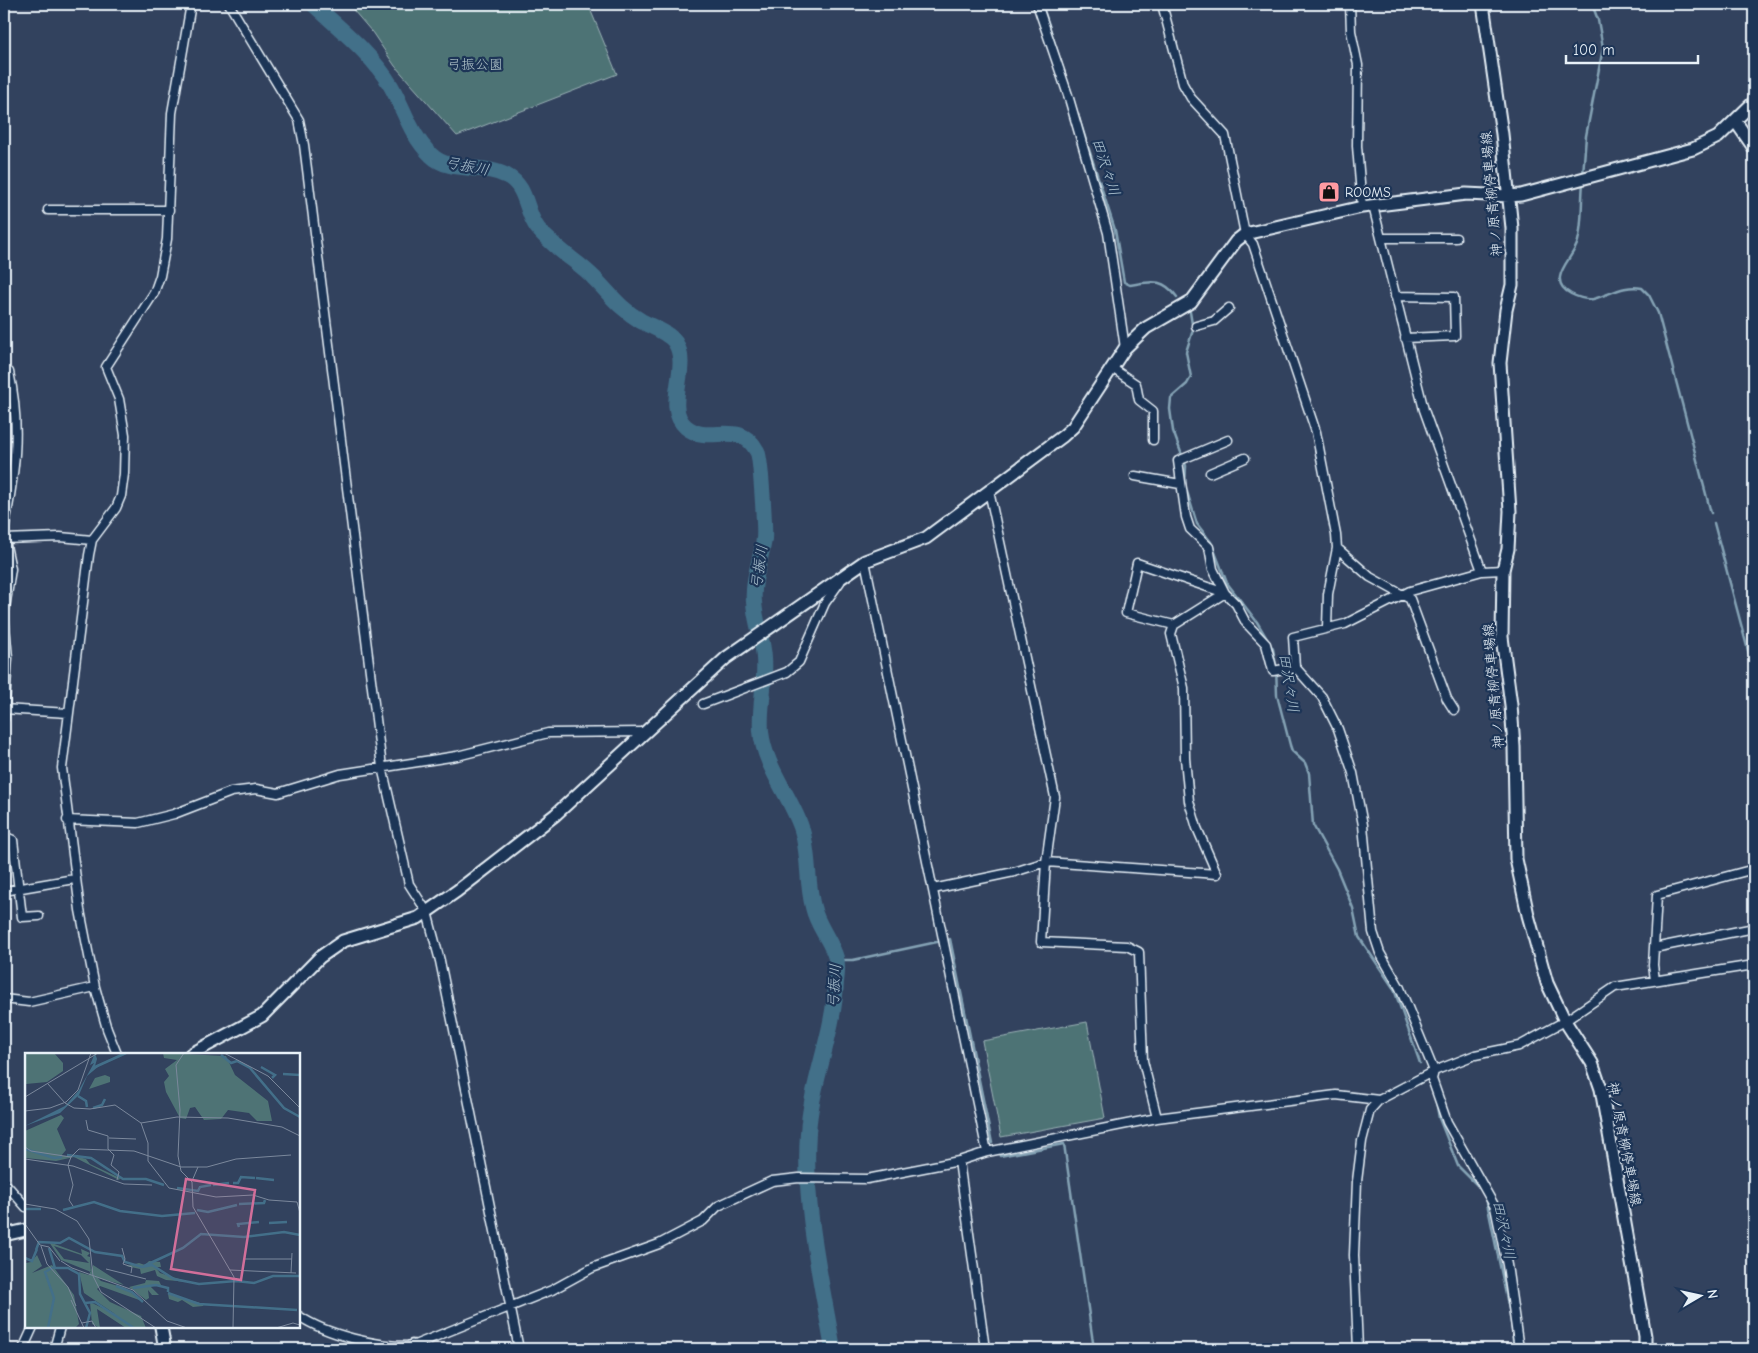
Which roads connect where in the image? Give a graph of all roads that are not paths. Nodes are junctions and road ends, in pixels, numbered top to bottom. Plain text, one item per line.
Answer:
1 (191, 4) edge
2 (229, 4) edge
3 (1037, 4) edge
4 (1162, 4) edge
5 (1350, 4) edge
6 (1483, 4) edge
7 (1754, 102) edge
8 (1736, 122) junction
9 (1750, 134) edge
10 (1754, 148) edge
11 (1509, 196) junction
12 (1367, 207) junction
13 (48, 210) dead end
14 (169, 210) junction
15 (1245, 234) junction
16 (1382, 238) junction
17 (1456, 238) dead end
18 (1395, 296) junction
19 (1229, 308) dead end
20 (1196, 326) dead end
21 (1405, 338) junction
22 (1125, 348) junction
23 (1112, 368) junction
24 (9, 372) dead end
25 (1153, 440) dead end
26 (1228, 440) dead end
27 (1245, 458) dead end
28 (1210, 473) dead end
29 (1135, 476) dead end
30 (1180, 484) junction
31 (989, 491) junction
32 (4, 536) edge
33 (92, 540) junction
34 (1337, 548) junction
35 (866, 561) junction
36 (1504, 570) junction
37 (1482, 571) junction
38 (843, 577) junction
39 (1224, 593) junction
40 (1402, 595) junction
41 (4, 615) edge
42 (1174, 626) junction
43 (1327, 628) junction
44 (1295, 667) junction
45 (703, 704) dead end
46 (4, 708) edge
47 (1454, 710) dead end
48 (68, 713) junction
49 (4, 719) edge
50 (646, 732) junction
51 (382, 768) junction
52 (67, 820) junction
53 (4, 836) edge
54 (1046, 862) junction
55 (1754, 869) edge
56 (74, 879) junction
57 (19, 889) junction
58 (933, 889) junction
59 (4, 891) edge
60 (427, 912) junction
61 (39, 916) dead end
62 (1754, 928) edge
63 (1654, 948) junction
64 (1754, 965) edge
65 (1655, 980) junction
66 (95, 987) junction
67 (4, 999) edge
68 (1565, 1021) junction
69 (117, 1053) edge
70 (192, 1053) edge
71 (1434, 1071) junction
72 (1378, 1100) junction
73 (1158, 1118) junction
74 (987, 1152) junction
75 (959, 1161) junction
76 (4, 1182) edge
77 (25, 1206) edge
78 (25, 1230) edge
79 (4, 1235) edge
80 (510, 1308) junction
81 (300, 1316) edge
82 (33, 1328) edge
83 (60, 1328) edge
84 (161, 1328) edge
85 (412, 1348) edge
86 (23, 1349) edge
87 (54, 1349) edge
88 (165, 1349) edge
89 (519, 1349) edge
90 (985, 1349) edge
91 (1358, 1349) edge
92 (1519, 1349) edge
93 (1645, 1349) edge

1 - 14 street
2 - 51 street
3 - 22 street
4 - 15 street
5 - 12 street
6 - 11 street, 神ノ原青柳停車場線
7 - 8 street
8 - 9 street
8 - 11 street
9 - 10 street
11 - 12 street
11 - 36 street, 神ノ原青柳停車場線
12 - 15 street
12 - 16 street
13 - 14 street
14 - 33 street
15 - 22 street
15 - 34 street
16 - 17 street
16 - 18 street
18 - 21 street
18 - 21 street
19 - 20 street
21 - 37 street
22 - 23 street
23 - 25 street
23 - 31 street
24 - 32 street
26 - 30 street
27 - 28 street
29 - 30 street
30 - 39 street
31 - 35 street
31 - 54 street
32 - 33 street
32 - 41 street
33 - 48 street
34 - 40 street
34 - 43 street
35 - 38 street
35 - 58 street
36 - 37 street
36 - 68 street, 神ノ原青柳停車場線
37 - 40 street
38 - 45 street
38 - 50 street
39 - 42 street
39 - 42 street
39 - 44 street
40 - 43 street
40 - 47 street
41 - 46 street
42 - 54 street
43 - 44 street
44 - 71 street
46 - 48 street
46 - 49 street
48 - 52 street
50 - 51 street
50 - 60 street
51 - 52 street
51 - 60 street
52 - 56 street
53 - 57 street
54 - 58 street
54 - 73 street
55 - 63 street
56 - 57 street
56 - 66 street
57 - 59 street
57 - 61 street
58 - 74 street
60 - 70 street
60 - 80 street
62 - 63 street
63 - 65 street
64 - 65 street
65 - 68 street
66 - 67 street
66 - 69 street
68 - 71 street
68 - 93 street, 神ノ原青柳停車場線
71 - 72 street
71 - 92 street
72 - 73 street
72 - 91 street
73 - 74 street
74 - 75 street
75 - 80 street
75 - 90 street
76 - 77 street
78 - 79 street
80 - 85 street
80 - 89 street
81 - 85 street
82 - 86 street
83 - 87 street
84 - 88 street

